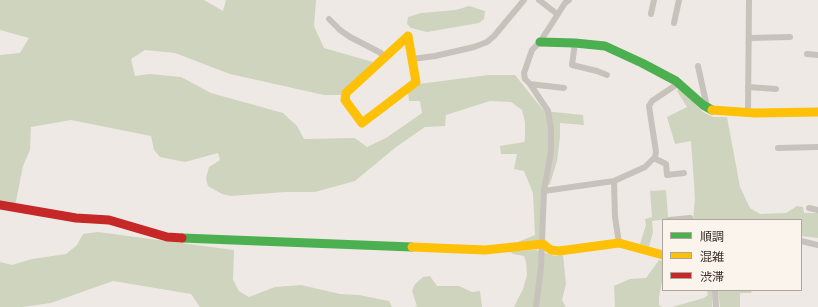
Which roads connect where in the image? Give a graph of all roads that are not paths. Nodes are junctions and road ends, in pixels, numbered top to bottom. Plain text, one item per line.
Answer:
1 (524, 0) edge
2 (540, 0) edge
3 (569, 0) edge
4 (654, 0) edge
5 (679, 0) edge
6 (748, 0) edge
7 (557, 14) junction
8 (651, 14) dead end
9 (329, 19) dead end
10 (674, 23) dead end
11 (790, 37) dead end
12 (749, 38) junction
13 (540, 42) junction
14 (575, 43) junction
15 (808, 54) dead end
16 (818, 55) edge
17 (383, 59) junction
18 (412, 59) junction
19 (698, 66) dead end
20 (607, 75) dead end
21 (679, 83) junction
22 (530, 84) junction
23 (748, 87) junction
24 (564, 88) dead end
25 (776, 89) dead end
26 (707, 107) junction
27 (748, 112) junction
28 (818, 112) edge
29 (818, 147) edge
30 (778, 148) dead end
31 (654, 158) junction
32 (684, 173) dead end
33 (614, 181) junction
34 (544, 191) junction
35 (0, 205) edge
36 (809, 208) dead end
37 (818, 210) edge
38 (690, 218) dead end
39 (680, 219) edge
40 (802, 240) edge
41 (618, 243) junction
42 (543, 244) junction
43 (818, 245) edge
44 (662, 255) edge
45 (715, 291) edge
46 (536, 307) edge
47 (716, 307) edge

1 - 18 street
2 - 7 street
3 - 7 street
4 - 8 street
5 - 10 street
6 - 12 street
7 - 13 street
9 - 17 street
11 - 12 street
12 - 23 street
13 - 14 street
13 - 22 street
14 - 20 street
14 - 21 street
15 - 16 street
17 - 18 street
17 - 18 street
19 - 26 street
21 - 26 street
21 - 31 street
22 - 24 street
22 - 34 street
23 - 25 street
23 - 27 street
26 - 27 street
27 - 28 street
29 - 30 street
31 - 32 street
31 - 33 street
33 - 34 street
33 - 41 street
34 - 42 street
35 - 42 street
36 - 37 street
38 - 39 street
40 - 43 street
41 - 42 street
41 - 44 street
42 - 46 street
45 - 47 street

